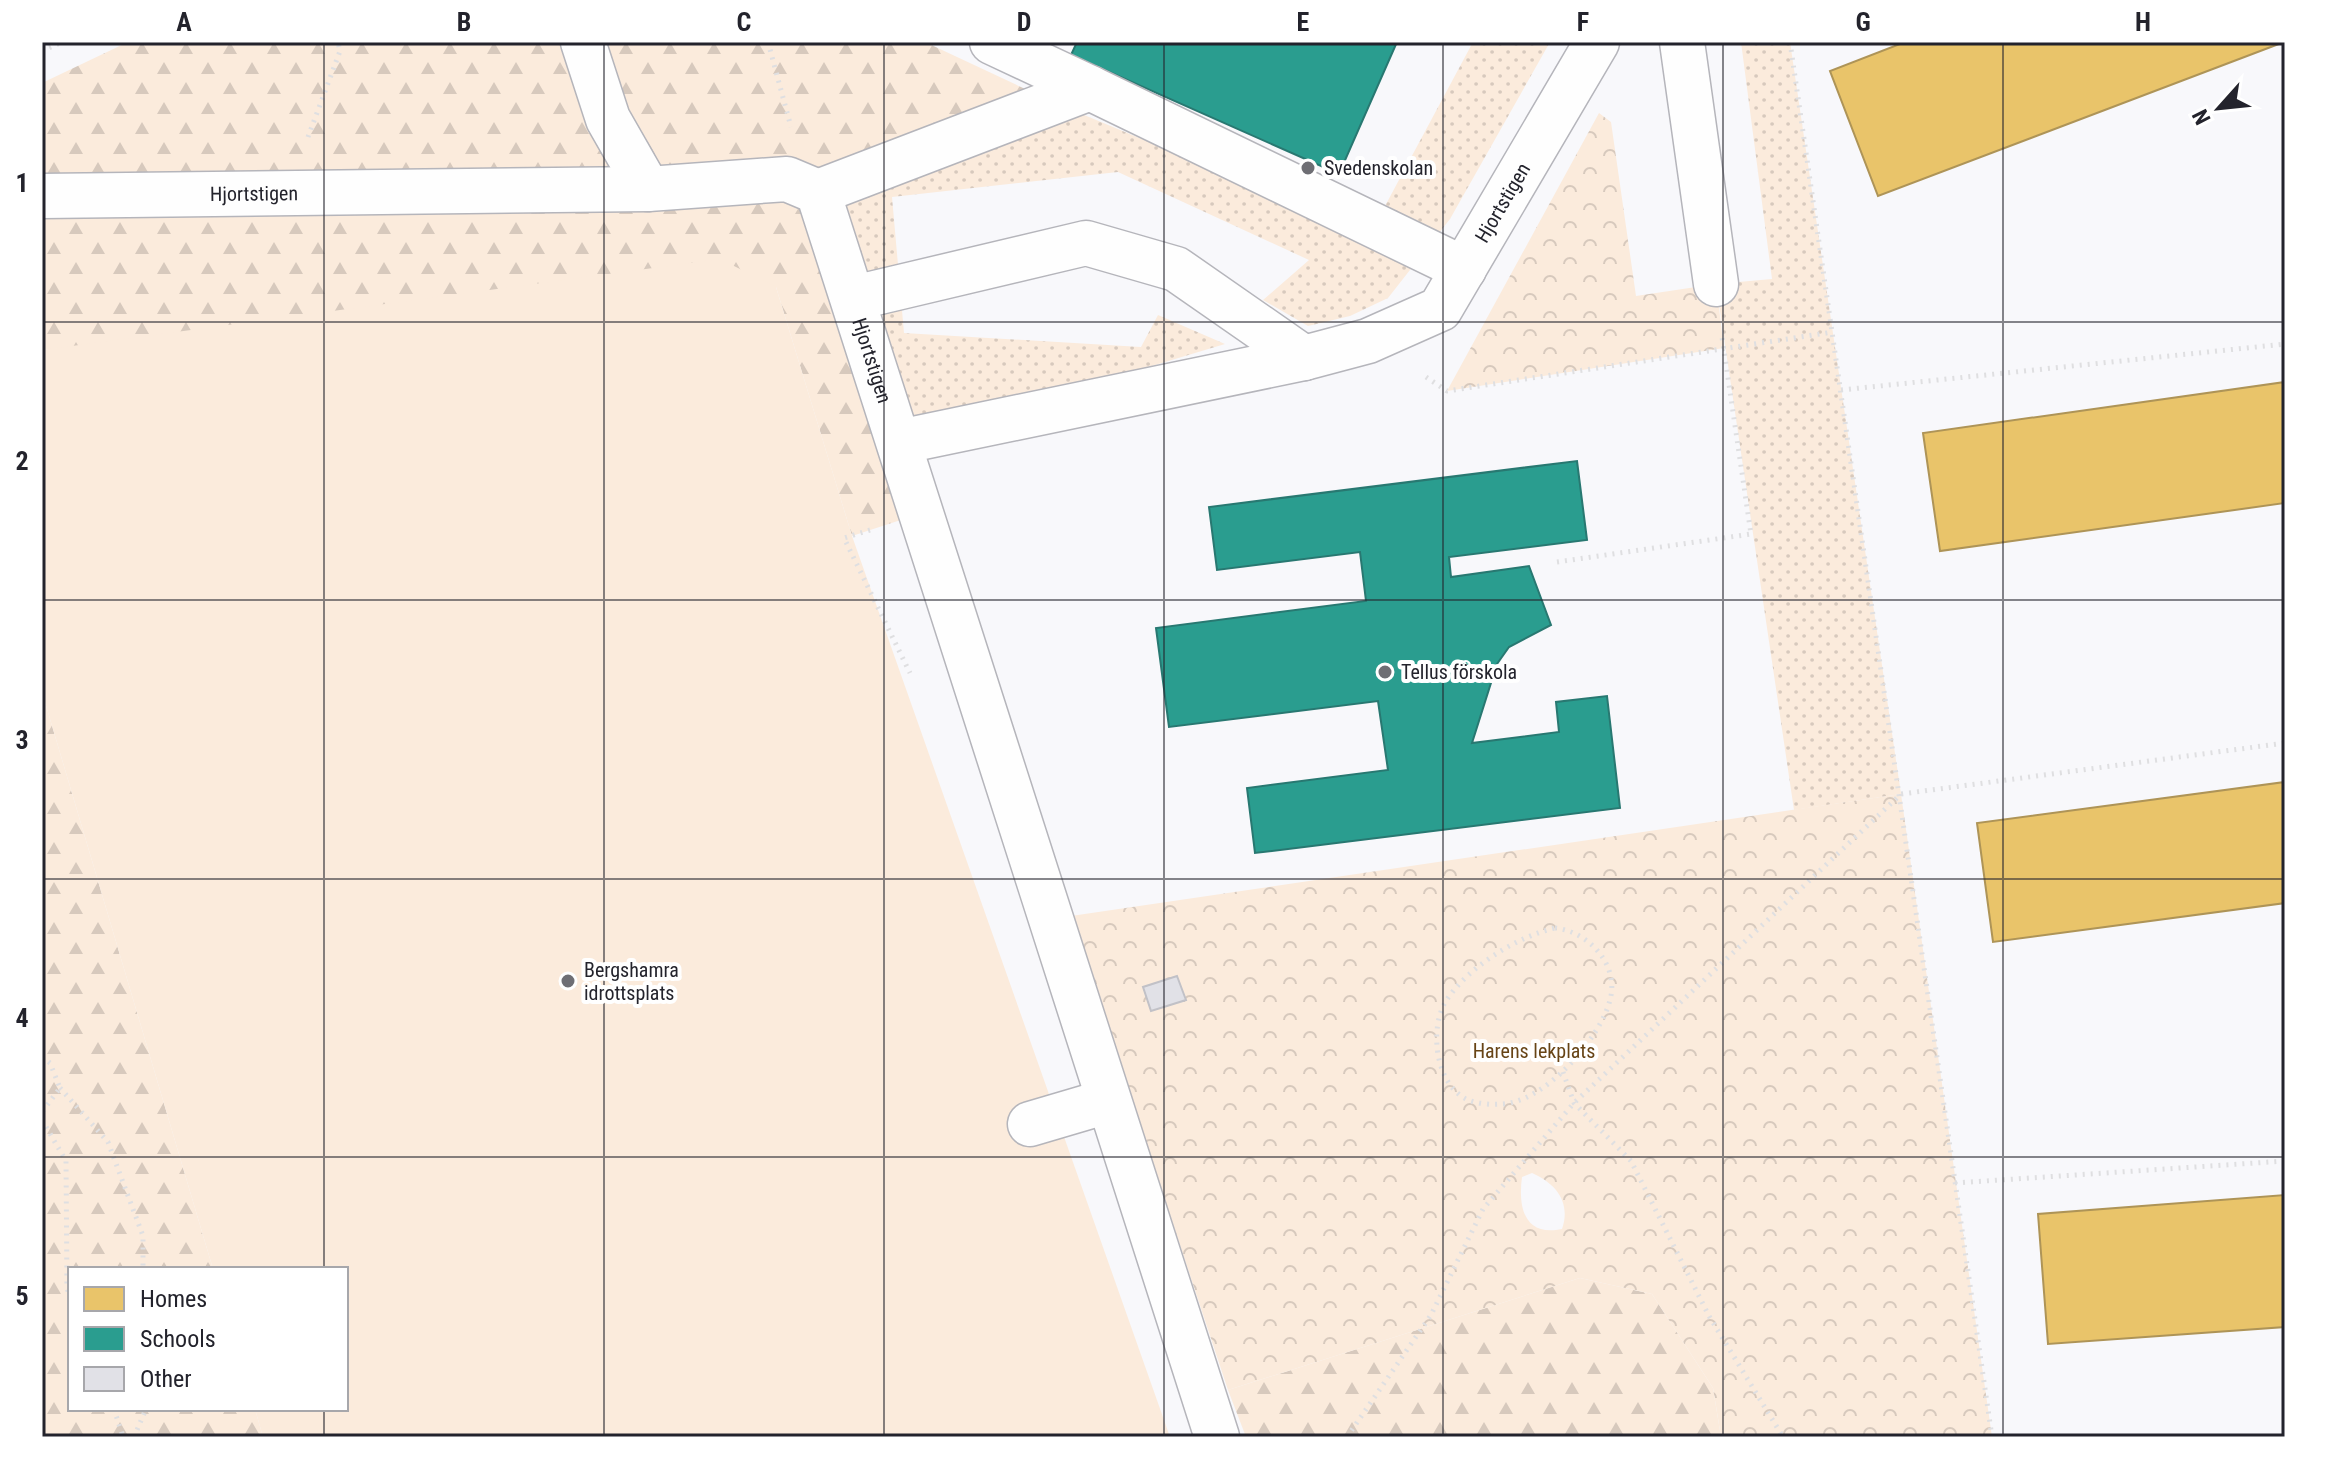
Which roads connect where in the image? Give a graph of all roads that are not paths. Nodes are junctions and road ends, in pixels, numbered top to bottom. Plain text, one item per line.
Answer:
1 (583, 42) edge
2 (992, 42) edge
3 (1597, 42) edge
4 (1682, 42) edge
5 (1090, 88) junction
6 (802, 186) junction
7 (648, 189) junction
8 (42, 196) edge
9 (1464, 269) junction
10 (1716, 284) road end
11 (854, 298) junction
12 (1304, 358) junction
13 (899, 442) junction
14 (1108, 1101) junction
15 (1030, 1124) dead end
16 (1217, 1437) edge

1 - 7 street
2 - 5 street
3 - 9 street, Hjortstigen
4 - 10 street
5 - 6 street
5 - 9 street
6 - 7 street, Hjortstigen
6 - 11 street, Hjortstigen
7 - 8 street, Hjortstigen
9 - 12 street, Hjortstigen
11 - 12 street
11 - 13 street, Hjortstigen
12 - 13 street, Hjortstigen
13 - 14 street
14 - 15 street
14 - 16 street

